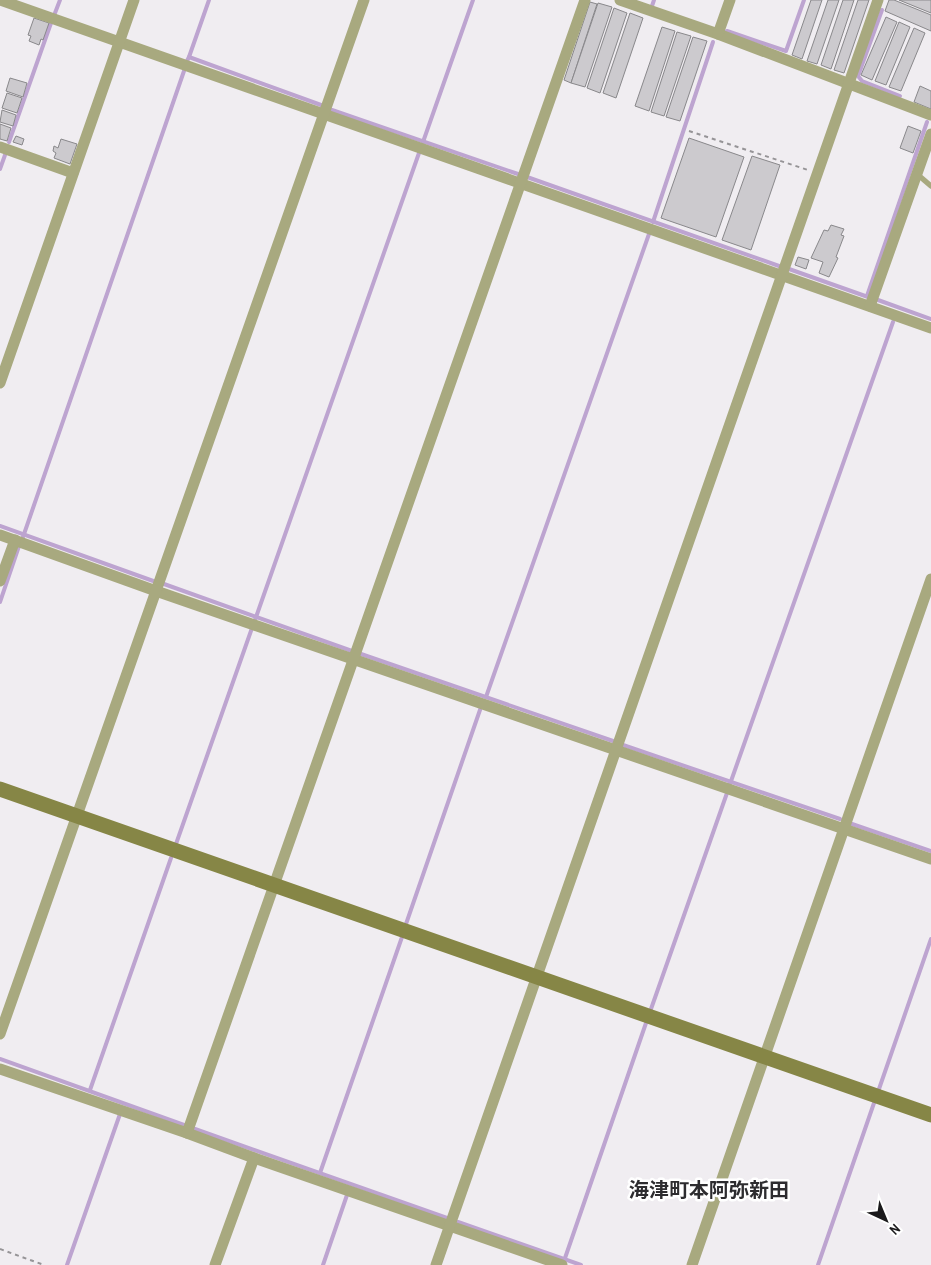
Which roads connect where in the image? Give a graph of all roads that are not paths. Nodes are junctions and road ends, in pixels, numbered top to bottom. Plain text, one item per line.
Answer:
1 (0, 0) edge
2 (134, 0) edge
3 (364, 0) edge
4 (585, 0) edge
5 (620, 0) edge
6 (730, 0) edge
7 (878, 0) edge
8 (718, 34) junction
9 (119, 42) junction
10 (849, 83) junction
11 (325, 114) junction
12 (931, 115) edge
13 (931, 134) edge
14 (0, 147) edge
15 (73, 173) junction
16 (917, 174) junction
17 (520, 183) junction
18 (931, 186) edge
19 (782, 274) junction
20 (870, 306) junction
21 (931, 328) edge
22 (0, 384) edge
23 (0, 535) edge
24 (14, 540) junction
25 (931, 579) edge
26 (0, 581) edge
27 (156, 591) junction
28 (354, 658) junction
29 (616, 750) junction
30 (0, 789) edge
31 (77, 815) junction
32 (844, 828) junction
33 (931, 859) edge
34 (274, 885) junction
35 (537, 978) junction
36 (0, 1034) edge
37 (764, 1058) junction
38 (0, 1069) edge
39 (931, 1115) edge
40 (187, 1133) junction
41 (254, 1158) junction
42 (450, 1225) junction
43 (214, 1265) edge
44 (436, 1265) edge
45 (562, 1265) edge
46 (692, 1265) edge

1 - 9 street
2 - 9 street
3 - 11 street
4 - 17 street
5 - 8 street
6 - 8 street
7 - 10 street
8 - 10 street
9 - 11 street
9 - 15 street
10 - 12 street
10 - 19 street
11 - 17 street
11 - 27 street
13 - 16 street
14 - 15 street
15 - 22 street
16 - 18 lane
16 - 20 street
17 - 19 street
17 - 28 street
19 - 20 street
19 - 29 street
20 - 21 street
23 - 24 street
24 - 26 street
24 - 27 street
25 - 32 street
27 - 28 street
27 - 31 street
28 - 29 street
28 - 34 street
29 - 32 street
29 - 35 street
30 - 31 street
31 - 34 street
31 - 36 street
32 - 33 street
32 - 37 street
34 - 35 street
34 - 40 street
35 - 37 street
35 - 42 street
37 - 39 street
37 - 46 street
38 - 40 street
40 - 41 street
41 - 42 street
41 - 43 street
42 - 44 street
42 - 45 street

